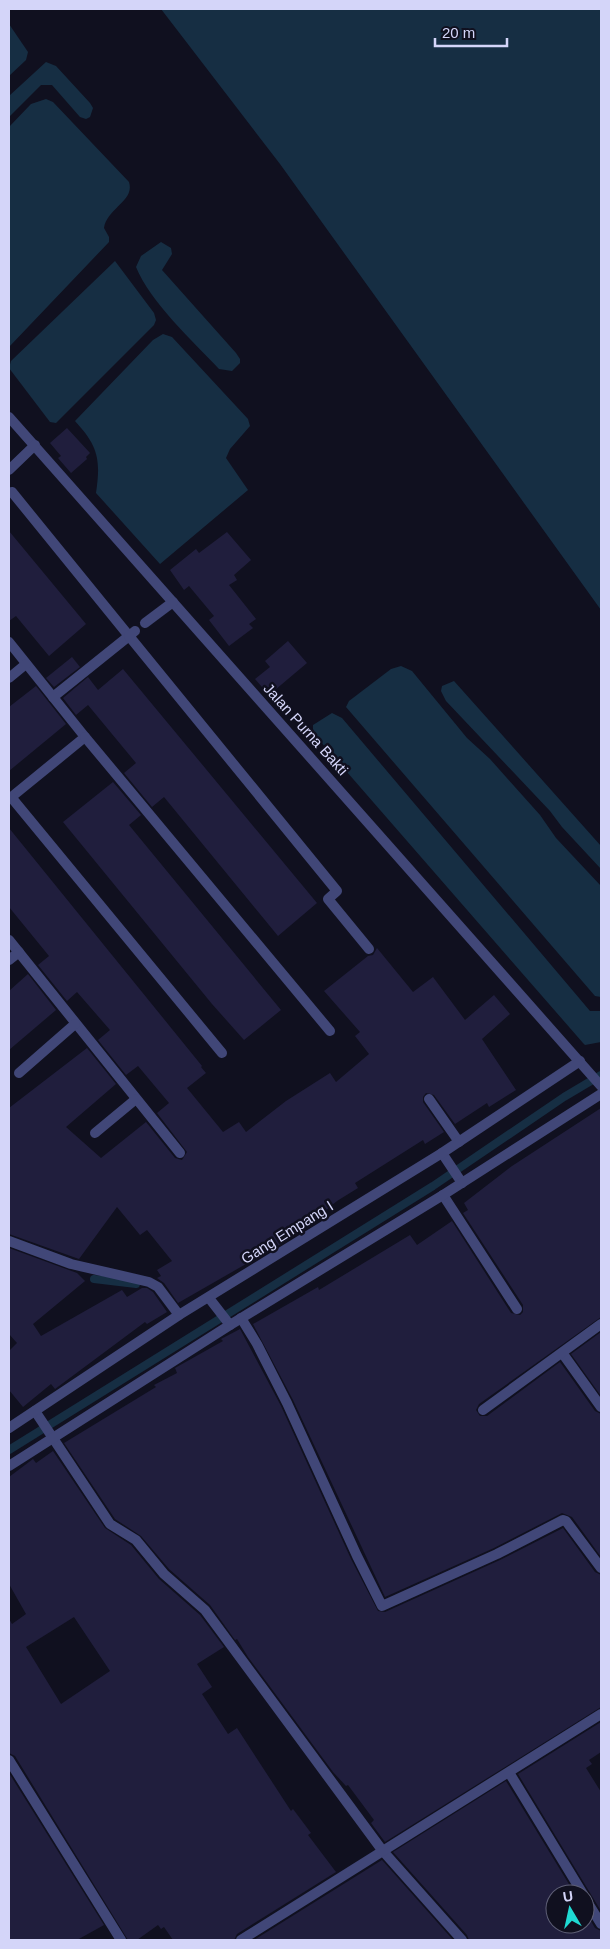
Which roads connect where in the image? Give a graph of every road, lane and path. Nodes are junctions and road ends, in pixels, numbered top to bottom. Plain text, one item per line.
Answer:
1 (9, 417) edge
2 (35, 445) junction
3 (9, 470) edge
4 (12, 492) dead end
5 (173, 602) junction
6 (145, 623) dead end
7 (132, 633) junction
8 (9, 642) edge
9 (26, 664) junction
10 (9, 678) edge
11 (53, 697) junction
12 (85, 738) junction
13 (10, 798) edge
14 (9, 940) edge
15 (369, 949) dead end
16 (19, 952) junction
17 (9, 960) edge
18 (76, 1024) junction
19 (330, 1031) dead end
20 (222, 1053) dead end
21 (583, 1063) junction
22 (19, 1073) dead end
23 (601, 1086) edge
24 (601, 1094) edge
25 (136, 1098) junction
26 (429, 1099) dead end
27 (95, 1134) dead end
28 (459, 1142) junction
29 (180, 1153) dead end
30 (443, 1154) junction
31 (459, 1179) junction
32 (443, 1195) junction
33 (9, 1242) edge
34 (211, 1301) junction
35 (516, 1309) dead end
36 (179, 1315) junction
37 (241, 1318) junction
38 (228, 1323) junction
39 (601, 1324) edge
40 (563, 1354) junction
41 (601, 1407) edge
42 (483, 1410) dead end
43 (37, 1414) junction
44 (9, 1428) edge
45 (52, 1436) junction
46 (9, 1466) edge
47 (601, 1568) edge
48 (601, 1714) edge
49 (9, 1760) edge
50 (510, 1774) junction
51 (382, 1850) junction
52 (577, 1884) edge
53 (121, 1940) edge
54 (241, 1940) edge
55 (462, 1940) edge

1 - 2 street, Jalan Purna Bakti
2 - 3 street
2 - 5 street, Jalan Purna Bakti
4 - 7 street
5 - 6 street
5 - 21 street, Jalan Purna Bakti
7 - 11 street
7 - 15 street
8 - 9 street
9 - 10 street
9 - 11 street
11 - 12 street
12 - 13 street
12 - 19 street
13 - 20 street
14 - 16 street
16 - 17 street
16 - 18 street
18 - 22 street
18 - 25 street
21 - 23 street, Jalan Purna Bakti
21 - 28 street, Gang Empang I
24 - 31 street
25 - 27 street
25 - 29 street
26 - 28 street
28 - 30 street, Gang Empang I
30 - 31 street
30 - 34 street, Gang Empang I
31 - 32 street
32 - 35 street
32 - 37 street
33 - 36 street
34 - 36 street, Gang Empang I
34 - 38 street
36 - 43 street, Gang Empang I
37 - 38 street
37 - 47 street
38 - 45 street
39 - 40 street
40 - 41 street
40 - 42 street
43 - 44 street, Gang Empang I
43 - 45 street
45 - 46 street
45 - 51 street
48 - 50 street
49 - 53 street
50 - 51 street
50 - 52 street
51 - 54 street
51 - 55 street

